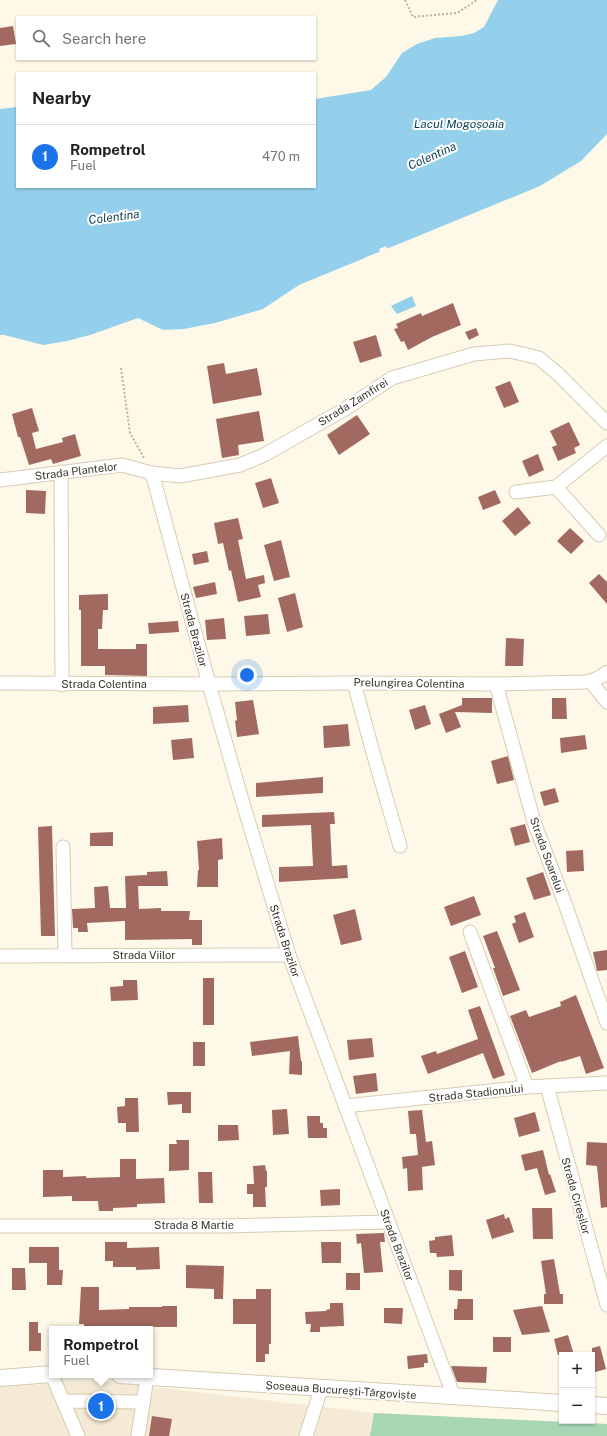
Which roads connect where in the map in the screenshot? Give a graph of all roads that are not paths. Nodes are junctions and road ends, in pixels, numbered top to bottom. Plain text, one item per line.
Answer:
1 (607, 422) edge
2 (607, 446) edge
3 (61, 472) junction
4 (152, 473) junction
5 (0, 480) edge
6 (556, 487) junction
7 (516, 492) dead end
8 (599, 535) dead end
9 (607, 672) edge
10 (591, 682) junction
11 (0, 683) edge
12 (354, 683) junction
13 (209, 684) junction
14 (496, 684) junction
15 (62, 685) junction
16 (607, 702) edge
17 (400, 846) dead end
18 (63, 847) dead end
19 (470, 932) dead end
20 (65, 955) junction
21 (288, 955) junction
22 (0, 956) edge
23 (607, 1023) edge
24 (607, 1083) edge
25 (547, 1086) junction
26 (527, 1087) junction
27 (345, 1106) junction
28 (388, 1222) junction
29 (0, 1226) edge
30 (607, 1305) edge
31 (49, 1375) edge
32 (153, 1377) edge
33 (0, 1378) edge
34 (53, 1378) edge
35 (147, 1378) edge
36 (321, 1389) junction
37 (454, 1397) junction
38 (63, 1401) junction
39 (143, 1402) junction
40 (559, 1403) edge
41 (595, 1405) edge
42 (607, 1406) edge
43 (78, 1436) edge
44 (138, 1436) edge
45 (306, 1436) edge

1 - 4 street, Strada Zamfirei
2 - 6 street
3 - 4 street, Strada Plantelor
3 - 5 street, Strada Plantelor
3 - 15 street
4 - 13 street, Strada Brazilor
6 - 7 street
6 - 8 street
9 - 10 street
10 - 14 street, Prelungirea Colentina
10 - 16 street
11 - 15 street, Strada Colentina
12 - 13 street, Prelungirea Colentina
12 - 14 street, Prelungirea Colentina
12 - 17 street
13 - 15 street, Strada Colentina
13 - 21 street, Strada Brazilor
14 - 23 street, Strada Soarelui
18 - 20 street
19 - 26 street
20 - 21 street, Strada Viilor
20 - 22 street, Strada Viilor
21 - 27 street, Strada Brazilor
24 - 25 street, Strada Stadionului
25 - 26 street, Strada Stadionului
25 - 30 street, Strada Cireșilor
26 - 27 street, Strada Stadionului
27 - 28 street, Strada Brazilor
28 - 29 street, Strada 8 Martie
28 - 37 street, Strada Brazilor
31 - 33 main road
32 - 36 main road, Șoseaua București-Târgoviște
34 - 38 street
35 - 39 street
36 - 37 main road, Șoseaua București-Târgoviște
36 - 45 street
37 - 40 main road, Șoseaua București-Târgoviște
38 - 39 street
38 - 43 street
39 - 44 street
41 - 42 main road

